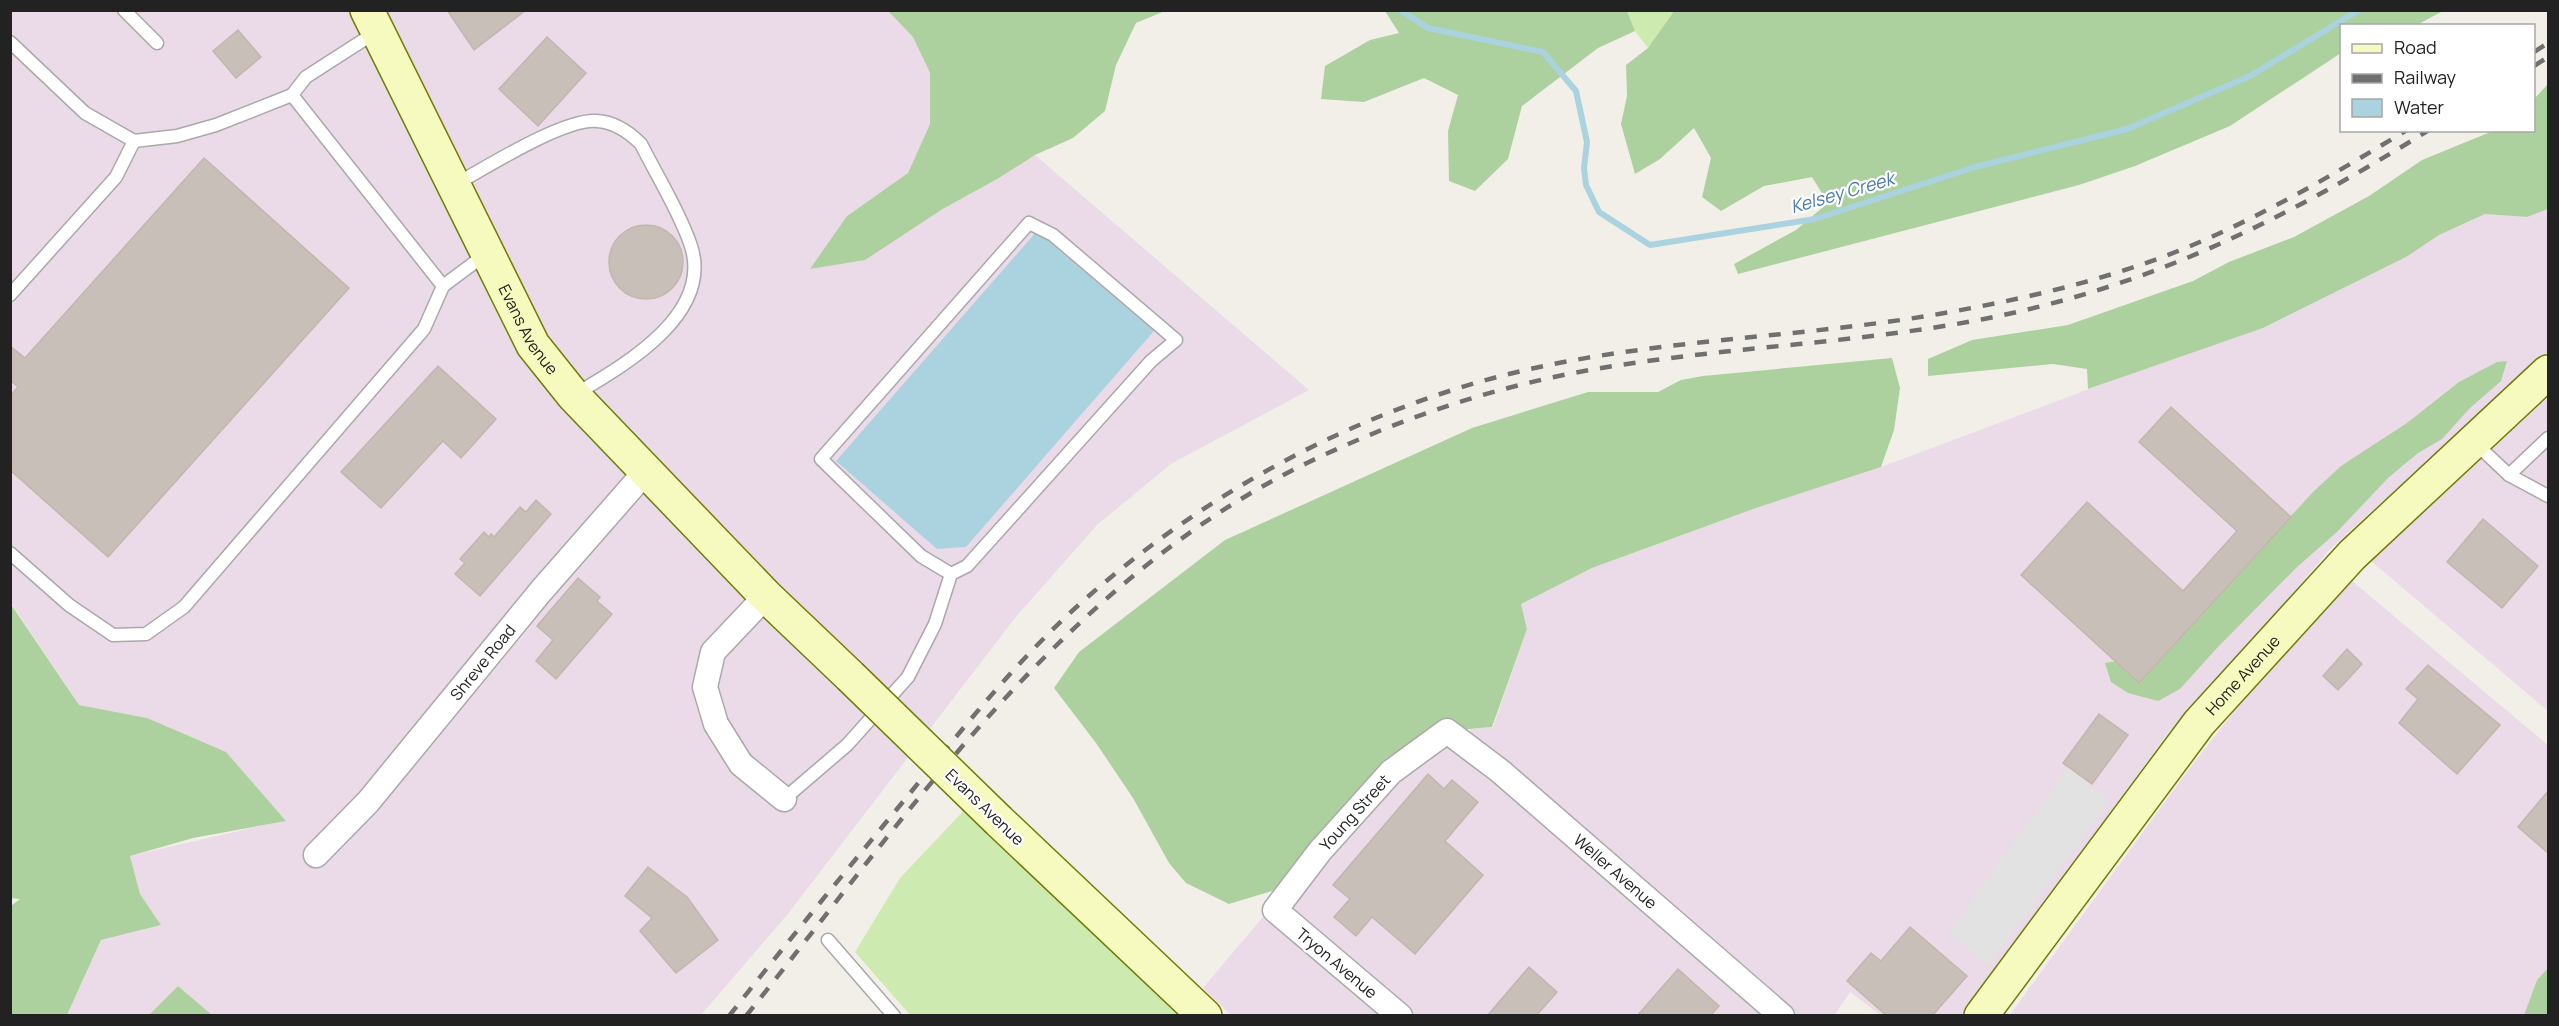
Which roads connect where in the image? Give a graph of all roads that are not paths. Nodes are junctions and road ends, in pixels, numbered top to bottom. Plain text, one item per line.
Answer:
1 (124, 10) edge
2 (372, 21) edge
3 (10, 42) edge
4 (158, 43) dead end
5 (292, 95) junction
6 (134, 141) junction
7 (453, 186) junction
8 (487, 254) junction
9 (443, 286) junction
10 (10, 295) edge
11 (2548, 372) edge
12 (573, 395) junction
13 (2548, 438) edge
14 (2473, 442) junction
15 (647, 470) junction
16 (2509, 475) junction
17 (2548, 496) edge
18 (10, 553) edge
19 (951, 574) junction
20 (766, 596) junction
21 (1447, 731) joint
22 (784, 799) joint
23 (316, 855) dead end
24 (1275, 909) joint
25 (828, 940) dead end
26 (894, 1016) edge
27 (1205, 1016) edge
28 (1400, 1016) edge
29 (1782, 1016) edge
30 (1981, 1016) edge

1 - 4 lane
2 - 5 lane
2 - 7 street, Evans Avenue
3 - 6 lane
5 - 6 lane
5 - 9 lane
6 - 10 lane
7 - 8 street, Evans Avenue
7 - 12 lane
8 - 9 lane
8 - 12 street, Evans Avenue
9 - 18 lane
11 - 14 street, Home Avenue
12 - 15 street, Evans Avenue
13 - 16 lane
14 - 16 lane
14 - 30 street, Home Avenue
15 - 20 street, Evans Avenue
15 - 23 street, Shreve Road
16 - 17 lane
19 - 19 lane
19 - 22 lane
20 - 22 street
20 - 27 street, Evans Avenue, bridge
21 - 24 street, Young Street
21 - 29 street, Weller Avenue
24 - 28 street, Tryon Avenue
25 - 26 lane

